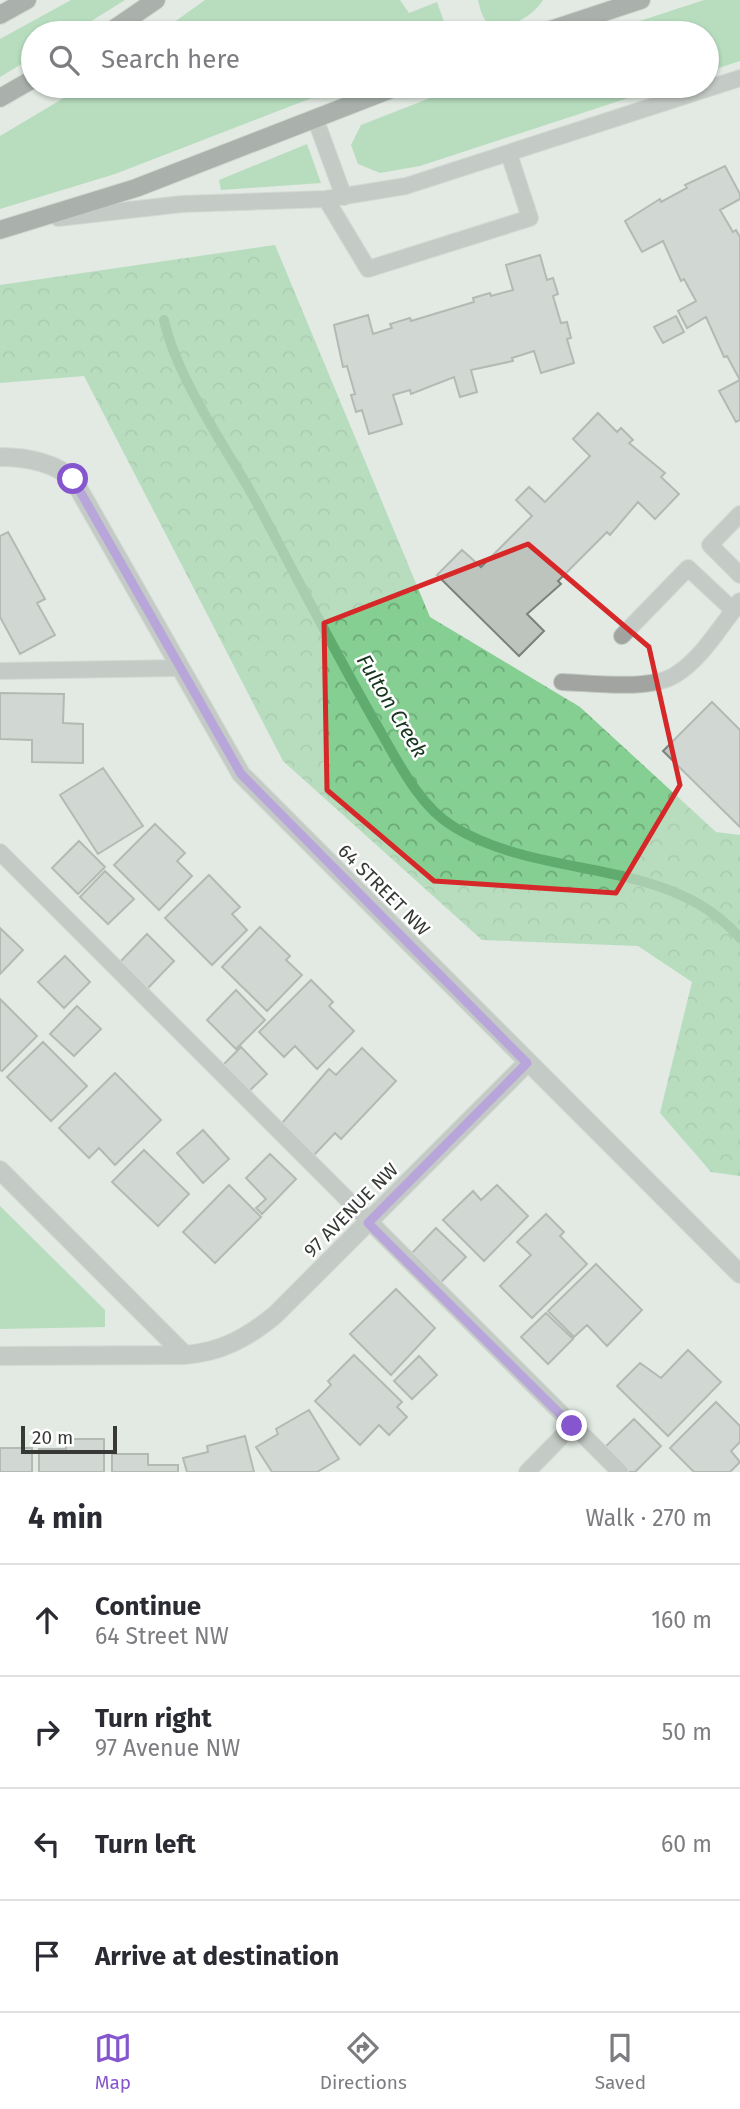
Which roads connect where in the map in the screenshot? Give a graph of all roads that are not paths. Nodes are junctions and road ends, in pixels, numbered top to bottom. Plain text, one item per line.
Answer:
1 (27, 0) edge
2 (156, 0) edge
3 (641, 0) edge
4 (0, 15) edge
5 (125, 21) edge
6 (577, 21) edge
7 (740, 78) edge
8 (719, 85) edge
9 (21, 86) edge
10 (0, 98) edge
11 (368, 98) edge
12 (679, 98) edge
13 (315, 118) junction
14 (509, 154) junction
15 (344, 197) junction
16 (326, 199) junction
17 (30, 221) junction
18 (0, 230) edge
19 (0, 457) edge
20 (740, 514) edge
21 (740, 575) edge
22 (738, 604) edge
23 (622, 636) dead end
24 (179, 668) junction
25 (0, 671) edge
26 (562, 682) dead end
27 (0, 852) edge
28 (527, 1063) junction
29 (0, 1170) edge
30 (368, 1223) junction
31 (740, 1273) edge
32 (185, 1355) junction
33 (0, 1356) edge
34 (572, 1426) junction
35 (527, 1472) edge
36 (620, 1472) edge

1 - 4 main road
2 - 5 main road
3 - 6 main road
7 - 8 lane
9 - 10 main road
11 - 13 main road
12 - 14 lane
13 - 15 lane
13 - 17 main road
14 - 15 lane
14 - 16 lane
15 - 16 lane
16 - 17 lane
17 - 18 main road
19 - 24 street, 64 STREET NW
20 - 21 lane
22 - 23 lane
22 - 26 lane
24 - 25 lane
24 - 28 street, 64 STREET NW
27 - 30 lane
28 - 30 street, 97 AVENUE NW
28 - 31 street, 64 STREET NW
29 - 32 street
30 - 32 street, 97 AVENUE NW
30 - 34 lane
32 - 33 street, 97 AVENUE NW
34 - 35 lane
34 - 36 lane

